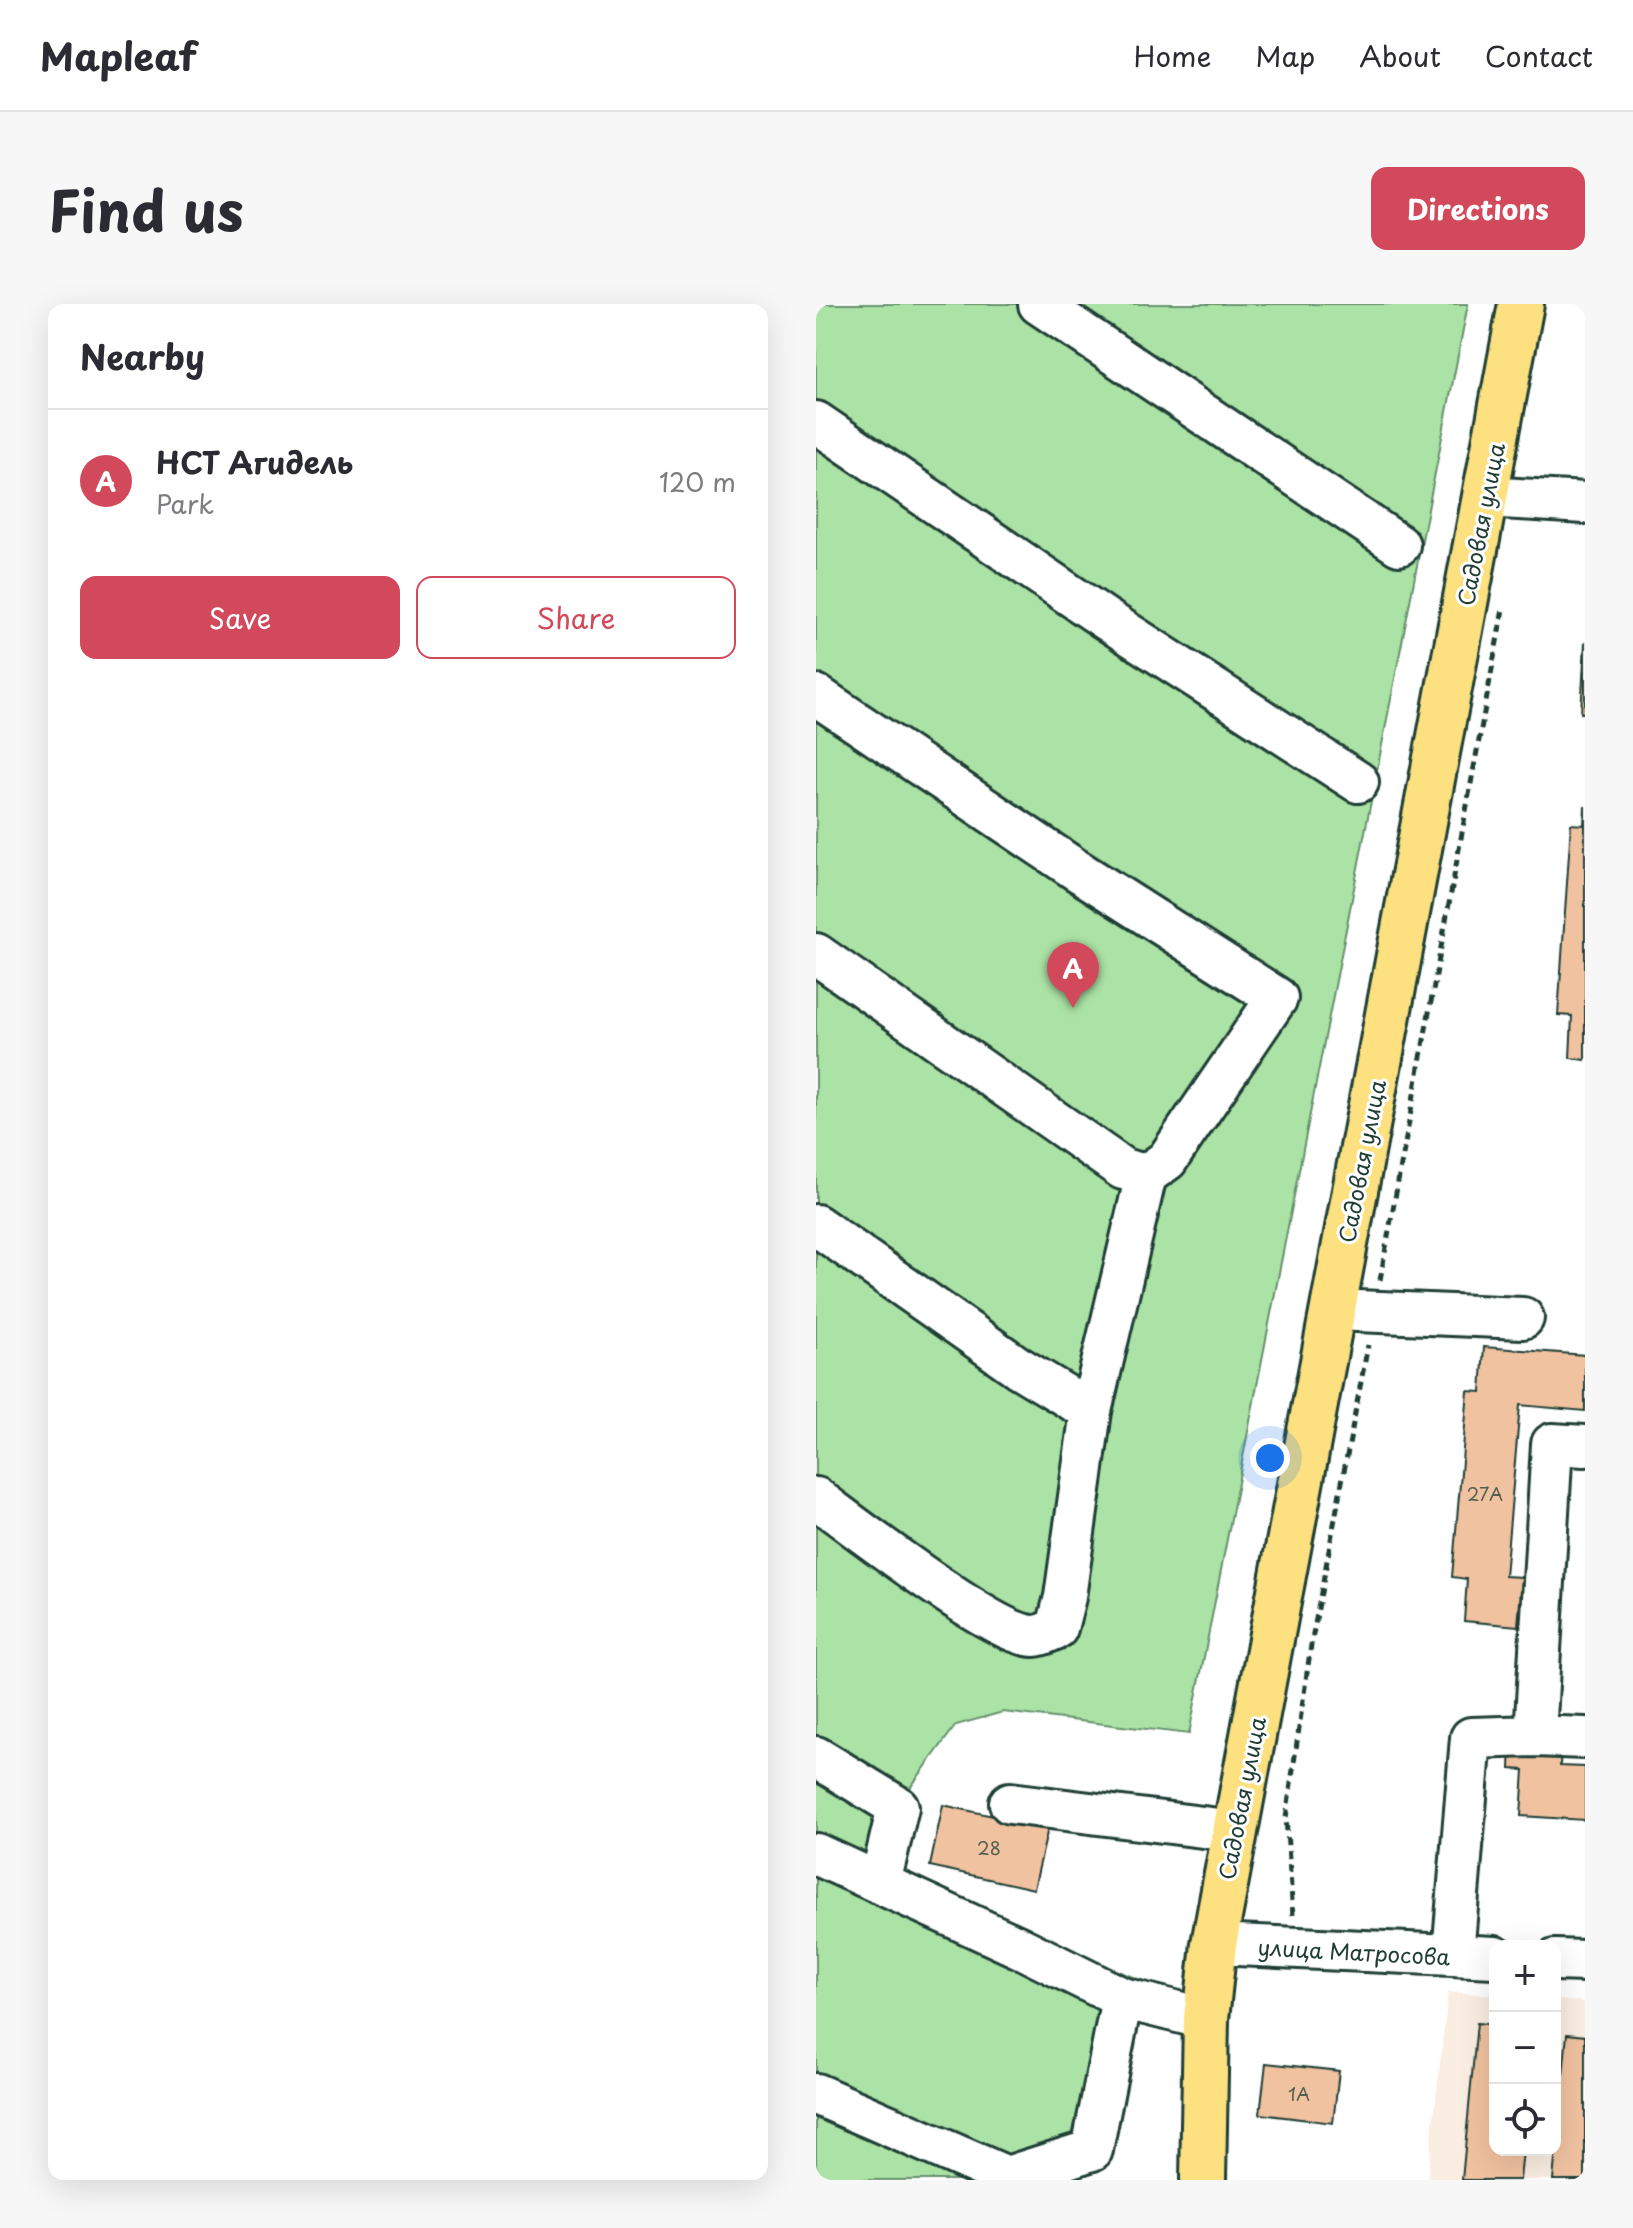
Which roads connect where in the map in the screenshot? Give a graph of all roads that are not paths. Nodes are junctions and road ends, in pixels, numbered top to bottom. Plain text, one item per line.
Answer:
1 (1039, 304) edge
2 (1521, 304) edge
3 (816, 422) edge
4 (1485, 497) junction
5 (1585, 503) edge
6 (1399, 545) dead end
7 (816, 695) edge
8 (1358, 782) dead end
9 (816, 954) edge
10 (1146, 1175) junction
11 (816, 1225) edge
12 (1354, 1311) junction
13 (1523, 1318) dead end
14 (1091, 1411) junction
15 (1585, 1446) edge
16 (816, 1498) edge
17 (1535, 1736) junction
18 (1585, 1738) edge
19 (816, 1757) edge
20 (1010, 1803) dead end
21 (1235, 1831) junction
22 (816, 1854) edge
23 (880, 1883) junction
24 (1214, 1944) junction
25 (1453, 1955) junction
26 (1489, 1957) edge
27 (1561, 1960) edge
28 (1585, 1961) edge
29 (1122, 1998) junction
30 (1206, 2019) junction
31 (816, 2094) edge
32 (1005, 2179) edge
33 (1203, 2180) edge

1 - 6 street
2 - 4 main road, Садовая улица
3 - 8 street
4 - 5 street
4 - 12 main road, Садовая улица
7 - 10 street
9 - 10 street
10 - 14 street
11 - 14 street
12 - 13 street
12 - 21 main road, Садовая улица
14 - 16 street
15 - 17 street
17 - 18 street
17 - 25 street
19 - 23 street
20 - 21 street
21 - 24 main road, Садовая улица
22 - 23 street
23 - 29 street
24 - 25 street, улица Матросова
24 - 30 main road, Садовая улица
25 - 26 street, улица Матросова
27 - 28 street
29 - 30 street
29 - 32 street
30 - 33 main road, Садовая улица
31 - 32 street

